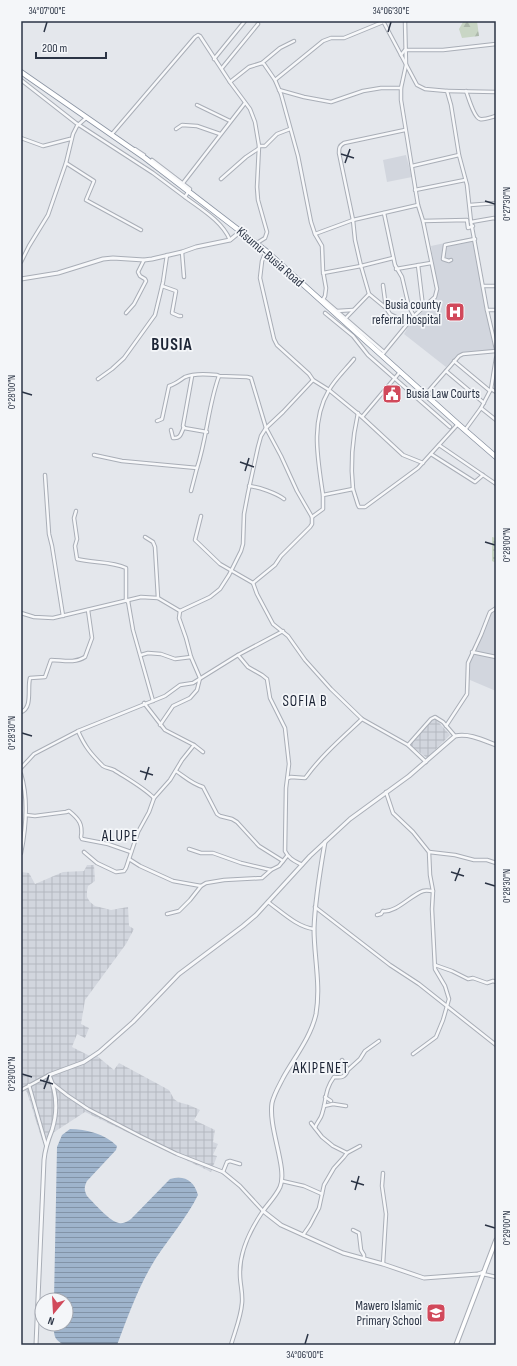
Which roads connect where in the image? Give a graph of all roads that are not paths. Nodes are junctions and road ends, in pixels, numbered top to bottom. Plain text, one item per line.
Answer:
1 (245, 21) edge
2 (405, 21) edge
3 (383, 22) edge
4 (258, 24) dead end
5 (294, 41) dead end
6 (496, 44) edge
7 (405, 50) junction
8 (401, 55) junction
9 (214, 59) junction
10 (262, 63) junction
11 (406, 65) junction
12 (222, 68) junction
13 (21, 72) edge
14 (21, 80) edge
15 (275, 80) junction
16 (230, 82) junction
17 (401, 88) junction
18 (280, 90) junction
19 (447, 90) junction
20 (466, 91) junction
21 (496, 92) edge
22 (245, 103) junction
23 (197, 105) dead end
24 (496, 116) edge
25 (87, 118) junction
26 (230, 121) junction
27 (78, 125) junction
28 (176, 129) dead end
29 (290, 129) junction
30 (406, 130) junction
31 (112, 134) junction
32 (220, 134) junction
33 (21, 138) edge
34 (70, 139) dead end
35 (259, 148) junction
36 (133, 150) junction
37 (459, 155) junction
38 (66, 163) junction
39 (412, 166) junction
40 (221, 179) dead end
41 (465, 180) junction
42 (183, 183) junction
43 (415, 190) junction
44 (189, 192) junction
45 (185, 197) junction
46 (496, 203) edge
47 (418, 205) junction
48 (470, 205) junction
49 (384, 213) junction
50 (496, 219) edge
51 (353, 220) junction
52 (423, 221) junction
53 (472, 222) junction
54 (473, 226) junction
55 (141, 230) dead end
56 (241, 231) junction
57 (315, 234) junction
58 (475, 239) junction
59 (230, 240) junction
60 (256, 244) junction
61 (266, 251) junction
62 (182, 252) junction
63 (167, 255) junction
64 (393, 258) junction
65 (144, 260) junction
66 (451, 260) dead end
67 (21, 262) edge
68 (432, 263) junction
69 (418, 265) junction
70 (362, 266) junction
71 (396, 269) junction
72 (323, 272) junction
73 (184, 277) dead end
74 (21, 279) edge
75 (383, 285) dead end
76 (162, 286) junction
77 (483, 286) junction
78 (496, 286) edge
79 (369, 294) junction
80 (423, 307) junction
81 (386, 308) junction
82 (353, 310) junction
83 (487, 310) junction
84 (496, 310) edge
85 (336, 311) junction
86 (126, 312) dead end
87 (325, 313) dead end
88 (181, 316) dead end
89 (414, 316) junction
90 (344, 320) junction
91 (408, 323) junction
92 (496, 350) edge
93 (383, 354) junction
94 (496, 358) edge
95 (354, 359) dead end
96 (454, 361) junction
97 (446, 371) junction
98 (400, 372) junction
99 (192, 376) junction
100 (219, 376) junction
101 (395, 378) junction
102 (98, 380) dead end
103 (313, 380) junction
104 (329, 390) junction
105 (491, 390) junction
106 (496, 392) edge
107 (425, 395) junction
108 (484, 403) junction
109 (481, 408) junction
110 (358, 413) junction
111 (362, 417) junction
112 (496, 420) edge
113 (157, 421) dead end
114 (458, 424) junction
115 (184, 427) junction
116 (450, 427) dead end
117 (266, 428) junction
118 (170, 430) dead end
119 (465, 430) junction
120 (207, 432) junction
121 (439, 445) junction
122 (431, 454) junction
123 (94, 455) dead end
124 (496, 457) edge
125 (423, 463) junction
126 (197, 468) junction
127 (45, 475) dead end
128 (483, 475) junction
129 (496, 484) edge
130 (249, 486) junction
131 (353, 489) junction
132 (191, 491) dead end
133 (323, 495) junction
134 (284, 498) dead end
135 (76, 511) dead end
136 (201, 516) dead end
137 (312, 517) junction
138 (145, 537) dead end
139 (231, 570) junction
140 (253, 582) junction
141 (158, 598) junction
142 (127, 601) junction
143 (496, 608) edge
144 (88, 610) junction
145 (180, 611) junction
146 (21, 613) edge
147 (62, 616) junction
148 (283, 631) junction
149 (472, 652) junction
150 (141, 655) junction
151 (238, 656) junction
152 (191, 657) junction
153 (496, 657) edge
154 (200, 678) junction
155 (153, 701) junction
156 (144, 703) junction
157 (21, 712) edge
158 (362, 719) junction
159 (160, 725) junction
160 (446, 726) junction
161 (78, 731) junction
162 (455, 736) junction
163 (194, 745) junction
164 (408, 745) junction
165 (496, 745) edge
166 (203, 752) dead end
167 (426, 762) junction
168 (21, 768) edge
169 (176, 772) junction
170 (288, 773) junction
171 (21, 774) edge
172 (291, 777) junction
173 (288, 778) junction
174 (386, 792) junction
175 (154, 798) junction
176 (26, 815) junction
177 (325, 842) junction
178 (189, 849) dead end
179 (84, 852) dead end
180 (131, 852) junction
181 (429, 852) junction
182 (21, 853) edge
183 (287, 856) junction
184 (129, 859) junction
185 (282, 860) junction
186 (496, 863) edge
187 (302, 865) junction
188 (271, 870) junction
189 (201, 886) junction
190 (433, 891) junction
191 (268, 902) junction
192 (315, 907) junction
193 (167, 914) dead end
194 (377, 915) dead end
195 (314, 929) junction
196 (435, 965) junction
197 (496, 982) edge
198 (447, 1007) junction
199 (379, 1041) dead end
200 (496, 1045) edge
201 (414, 1054) dead end
202 (342, 1060) dead end
203 (348, 1070) junction
204 (49, 1075) junction
205 (52, 1083) junction
206 (29, 1085) junction
207 (21, 1090) edge
208 (324, 1097) junction
209 (331, 1101) dead end
210 (324, 1106) junction
211 (346, 1106) dead end
212 (311, 1123) dead end
213 (315, 1128) junction
214 (46, 1145) junction
215 (360, 1146) dead end
216 (347, 1153) junction
217 (240, 1164) dead end
218 (223, 1172) junction
219 (383, 1173) dead end
220 (282, 1181) junction
221 (322, 1194) junction
222 (263, 1211) junction
223 (353, 1230) dead end
224 (303, 1235) junction
225 (496, 1241) edge
226 (364, 1259) junction
227 (383, 1264) junction
228 (484, 1273) junction
229 (496, 1277) edge
230 (36, 1345) edge
231 (231, 1345) edge
232 (456, 1345) edge

1 - 9 street
2 - 7 street
3 - 8 street
3 - 15 street
4 - 12 street
5 - 10 street
6 - 7 street
7 - 8 street
7 - 11 street
8 - 11 street
9 - 12 street
9 - 31 street
10 - 15 street
10 - 16 street
11 - 17 street
11 - 19 street
12 - 16 street
13 - 25 highway, Kisumu-Busia Road
14 - 27 street
15 - 18 street
16 - 22 street
17 - 18 street
17 - 30 street
18 - 29 street
19 - 20 street
19 - 37 street
20 - 21 street
20 - 24 street
22 - 26 street
22 - 35 street
23 - 26 street
25 - 27 street
25 - 31 highway, Kisumu-Busia Road
26 - 32 street
27 - 38 street
27 - 45 street
28 - 32 street
29 - 35 street
29 - 57 street
30 - 39 street
30 - 51 street
31 - 36 highway, Kisumu-Busia Road
32 - 42 street
33 - 34 street
35 - 40 street
35 - 60 street
36 - 42 street
36 - 44 highway, Kisumu-Busia Road
37 - 39 street
37 - 41 street
38 - 55 street
38 - 67 street
39 - 43 street
41 - 43 street
41 - 48 street
42 - 44 street
43 - 47 street
44 - 45 street
44 - 56 highway, Kisumu-Busia Road
45 - 59 street
46 - 48 street
47 - 49 street
47 - 52 street
48 - 53 street
49 - 51 street
49 - 64 street
50 - 53 street
51 - 57 street
51 - 70 street
52 - 54 street
52 - 68 street
53 - 54 street
54 - 58 street
56 - 59 street
56 - 60 highway, Kisumu-Busia Road
57 - 72 street
58 - 66 street
58 - 77 street
59 - 62 street
60 - 61 highway, Kisumu-Busia Road
61 - 90 highway, Kisumu-Busia Road
61 - 103 street
62 - 63 street
62 - 73 street
63 - 65 street
63 - 76 street
64 - 70 street
64 - 71 street
65 - 74 street
65 - 86 street
68 - 69 street
68 - 80 street
69 - 71 street
69 - 80 street
70 - 72 street
70 - 79 street
71 - 89 street
72 - 85 street
75 - 81 street
76 - 88 street
76 - 102 street
77 - 78 street
77 - 83 street
79 - 81 street
79 - 82 street
80 - 89 street
81 - 91 street
82 - 85 street
82 - 90 street
83 - 84 street
83 - 92 street
85 - 90 street
87 - 101 street
89 - 91 street
90 - 93 highway, Kisumu-Busia Road
91 - 93 street
92 - 96 street
93 - 98 highway, Kisumu-Busia Road
94 - 105 street
95 - 104 street
96 - 97 street
96 - 105 street
97 - 107 street
97 - 108 street
98 - 101 street
98 - 107 highway, Kisumu-Busia Road
99 - 100 street
99 - 113 street
99 - 115 street
100 - 117 street
100 - 120 street
101 - 111 street
101 - 116 street
103 - 104 street
103 - 117 street
104 - 110 street
104 - 133 street
105 - 106 street
105 - 108 street
107 - 114 highway, Kisumu-Busia Road
108 - 109 street
109 - 112 street
109 - 119 street
110 - 111 street
110 - 131 street
111 - 125 street
114 - 119 highway, Kisumu-Busia Road
114 - 121 street
115 - 118 street
115 - 120 street
117 - 130 street
117 - 137 street
119 - 124 highway, Kisumu-Busia Road
120 - 126 street
121 - 122 street
121 - 128 street
122 - 125 street
122 - 128 street
123 - 126 street
125 - 131 street
126 - 132 street
127 - 147 street
128 - 129 street
130 - 134 street
130 - 139 street
131 - 133 street
133 - 137 street
135 - 142 street
136 - 139 street
137 - 140 street
138 - 141 street
139 - 140 street
139 - 145 street
140 - 148 street
141 - 142 street
141 - 145 street
142 - 144 street
142 - 150 street
143 - 149 street
144 - 147 street
144 - 157 street
145 - 152 street
146 - 147 street
148 - 151 street
148 - 158 street
149 - 153 street
149 - 160 street
150 - 152 street
150 - 155 street
151 - 154 street
151 - 170 street
152 - 154 street
154 - 155 street
154 - 159 street
155 - 156 street
156 - 159 street
156 - 161 street
158 - 164 street
158 - 172 street
159 - 163 street
160 - 162 street
160 - 164 street
161 - 168 street
161 - 175 street
162 - 165 street
162 - 167 street
163 - 166 street
163 - 169 street
164 - 167 street
167 - 174 street
169 - 175 street
169 - 185 street
170 - 172 street
170 - 173 street
171 - 176 street
172 - 173 street
173 - 183 street
174 - 177 street
174 - 181 street
175 - 180 street
176 - 180 street
176 - 182 street
177 - 187 street
177 - 192 street
178 - 188 street
179 - 184 street
180 - 184 street
181 - 186 street
181 - 190 street
183 - 185 street
183 - 187 street
184 - 189 street
185 - 188 street
187 - 191 street
188 - 189 street
189 - 193 street
190 - 194 street
190 - 196 street
191 - 195 street
191 - 204 street
192 - 195 street
192 - 198 street
195 - 220 street
196 - 197 street
196 - 198 street
198 - 200 street
198 - 201 street
199 - 203 street
202 - 203 street
203 - 208 street
204 - 205 street
204 - 206 street
205 - 214 street
205 - 218 street
206 - 207 street
206 - 214 street
208 - 209 street
208 - 210 street
210 - 211 street
210 - 213 street
212 - 213 street
213 - 216 street
214 - 230 street
215 - 216 street
216 - 221 street
217 - 218 street
218 - 222 street
219 - 227 street
220 - 221 street
220 - 222 street
221 - 224 street
222 - 224 street
222 - 231 street
223 - 226 street
224 - 226 street
225 - 228 main road
226 - 227 street
227 - 228 street
228 - 229 street
228 - 232 main road

